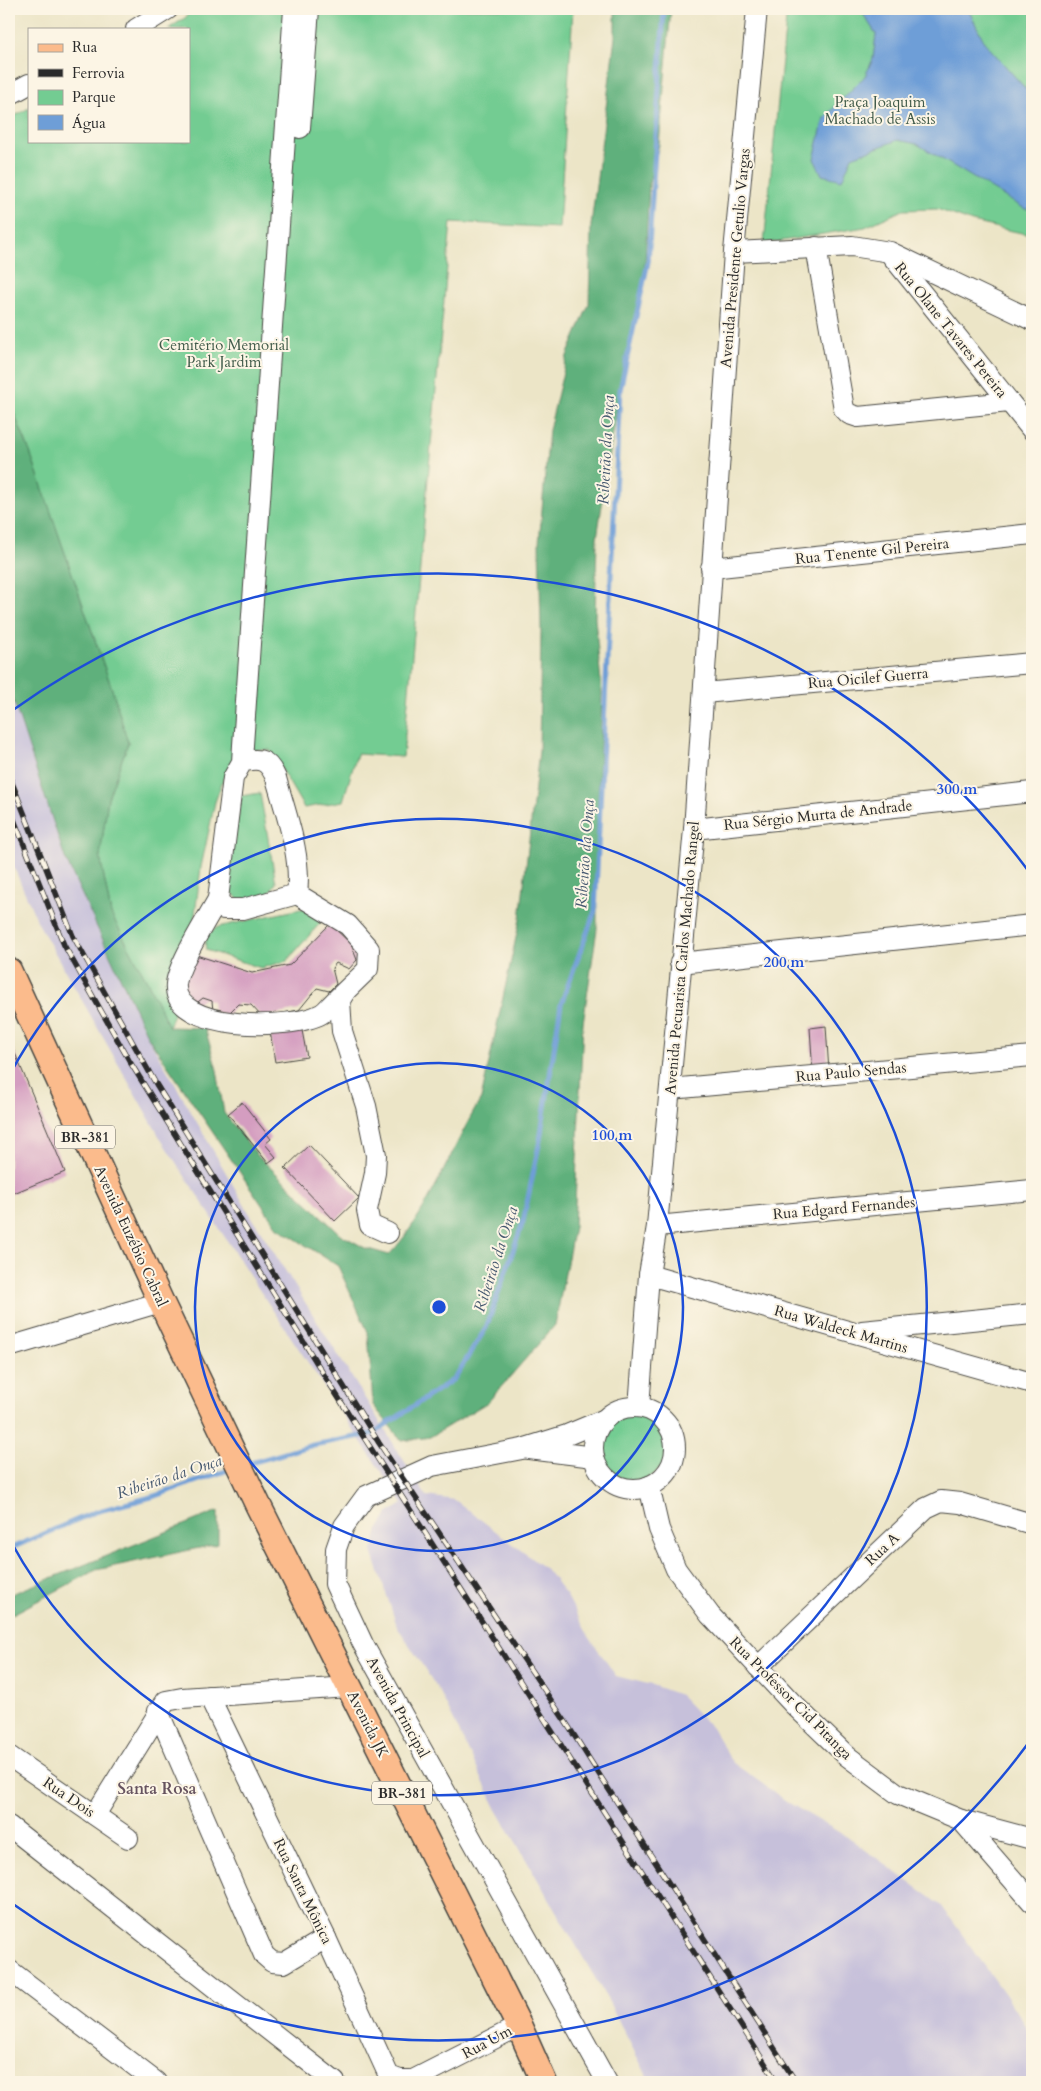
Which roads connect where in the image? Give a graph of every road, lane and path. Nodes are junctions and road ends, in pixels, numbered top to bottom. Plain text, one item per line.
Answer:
1 (168, 9) edge
2 (294, 9) edge
3 (309, 9) edge
4 (757, 9) edge
5 (138, 28) edge
6 (28, 85) edge
7 (9, 95) edge
8 (816, 247) junction
9 (734, 252) junction
10 (890, 252) junction
11 (1032, 320) edge
12 (1009, 402) junction
13 (1032, 430) edge
14 (716, 508) joint
15 (1032, 534) edge
16 (711, 568) junction
17 (1032, 663) edge
18 (704, 693) junction
19 (249, 760) junction
20 (1032, 792) edge
21 (694, 829) junction
22 (297, 894) junction
23 (218, 899) junction
24 (1032, 925) edge
25 (680, 963) junction
26 (9, 971) edge
27 (345, 992) junction
28 (312, 1017) junction
29 (349, 1051) junction
30 (1032, 1056) edge
31 (670, 1089) junction
32 (1032, 1190) edge
33 (657, 1226) junction
34 (388, 1234) dead end
35 (650, 1275) junction
36 (161, 1302) junction
37 (1032, 1314) edge
38 (850, 1332) junction
39 (9, 1347) edge
40 (1032, 1383) edge
41 (639, 1407) junction
42 (218, 1419) joint
43 (603, 1420) junction
44 (522, 1449) junction
45 (594, 1457) junction
46 (649, 1486) junction
47 (1032, 1524) edge
48 (758, 1667) junction
49 (350, 1687) junction
50 (209, 1696) junction
51 (158, 1711) junction
52 (9, 1756) edge
53 (95, 1815) junction
54 (961, 1820) junction
55 (9, 1826) edge
56 (128, 1838) dead end
57 (1032, 1839) edge
58 (1032, 1902) edge
59 (326, 1938) junction
60 (9, 1970) edge
61 (518, 2026) junction
62 (400, 2080) joint
63 (156, 2082) edge
64 (335, 2082) edge
65 (544, 2082) edge
66 (607, 2082) edge

1 - 5 street
2 - 19 street
3 - 19 street
4 - 9 street, Avenida Presidente Getulio Vargas
6 - 7 street
8 - 9 street
8 - 10 street
8 - 12 street
9 - 14 street, Avenida Presidente Getulio Vargas
10 - 11 street
10 - 12 street, Rua Olane Tavares Pereira
12 - 13 street, Rua Olane Tavares Pereira
14 - 16 street, Avenida Pecuarista Carlos Machado Rangel
15 - 16 street, Rua Tenente Gil Pereira
16 - 18 street, Avenida Pecuarista Carlos Machado Rangel
17 - 18 street, Rua Oicilef Guerra
18 - 21 street, Avenida Pecuarista Carlos Machado Rangel
19 - 22 street
19 - 23 street
20 - 21 street, Rua Sérgio Murta de Andrade
21 - 25 street, Avenida Pecuarista Carlos Machado Rangel
22 - 23 street
22 - 27 street
23 - 28 street
24 - 25 street
25 - 31 street, Avenida Pecuarista Carlos Machado Rangel
26 - 36 main road, Avenida Euzébio Cabral / BR-381
27 - 28 street
27 - 29 street
28 - 29 street
29 - 34 street
30 - 31 street, Rua Paulo Sendas
31 - 33 street, Avenida Pecuarista Carlos Machado Rangel
32 - 33 street, Rua Edgard Fernandes
33 - 35 street, Avenida Pecuarista Carlos Machado Rangel
35 - 38 street, Rua Waldeck Martins
35 - 41 street, Avenida Pecuarista Carlos Machado Rangel
36 - 39 street
36 - 42 main road, Avenida Euzébio Cabral / BR-381
37 - 38 street
38 - 40 street, Rua Waldeck Martins
41 - 43 street
41 - 46 street
42 - 49 main road, Avenida JK / BR-381
43 - 44 street, Avenida Principal
43 - 45 street
44 - 45 street, Avenida Principal
44 - 66 street, Avenida Principal
45 - 46 street
46 - 48 street, Rua Professor Cid Pitanga
47 - 48 street, Rua A
48 - 54 street, Rua Professor Cid Pitanga
49 - 50 street
49 - 61 main road, Avenida JK / BR-381
50 - 51 street
50 - 59 street, Rua Santa Mônica
51 - 53 street
51 - 59 street
52 - 53 street, Rua Dois
53 - 56 street, Rua Dois
54 - 57 street
54 - 58 street, Rua Professor Cid Pitanga
55 - 64 street
59 - 62 street, Rua Santa Mônica
60 - 63 street
61 - 62 street, Rua Um
61 - 65 main road, Avenida JK / BR-381

